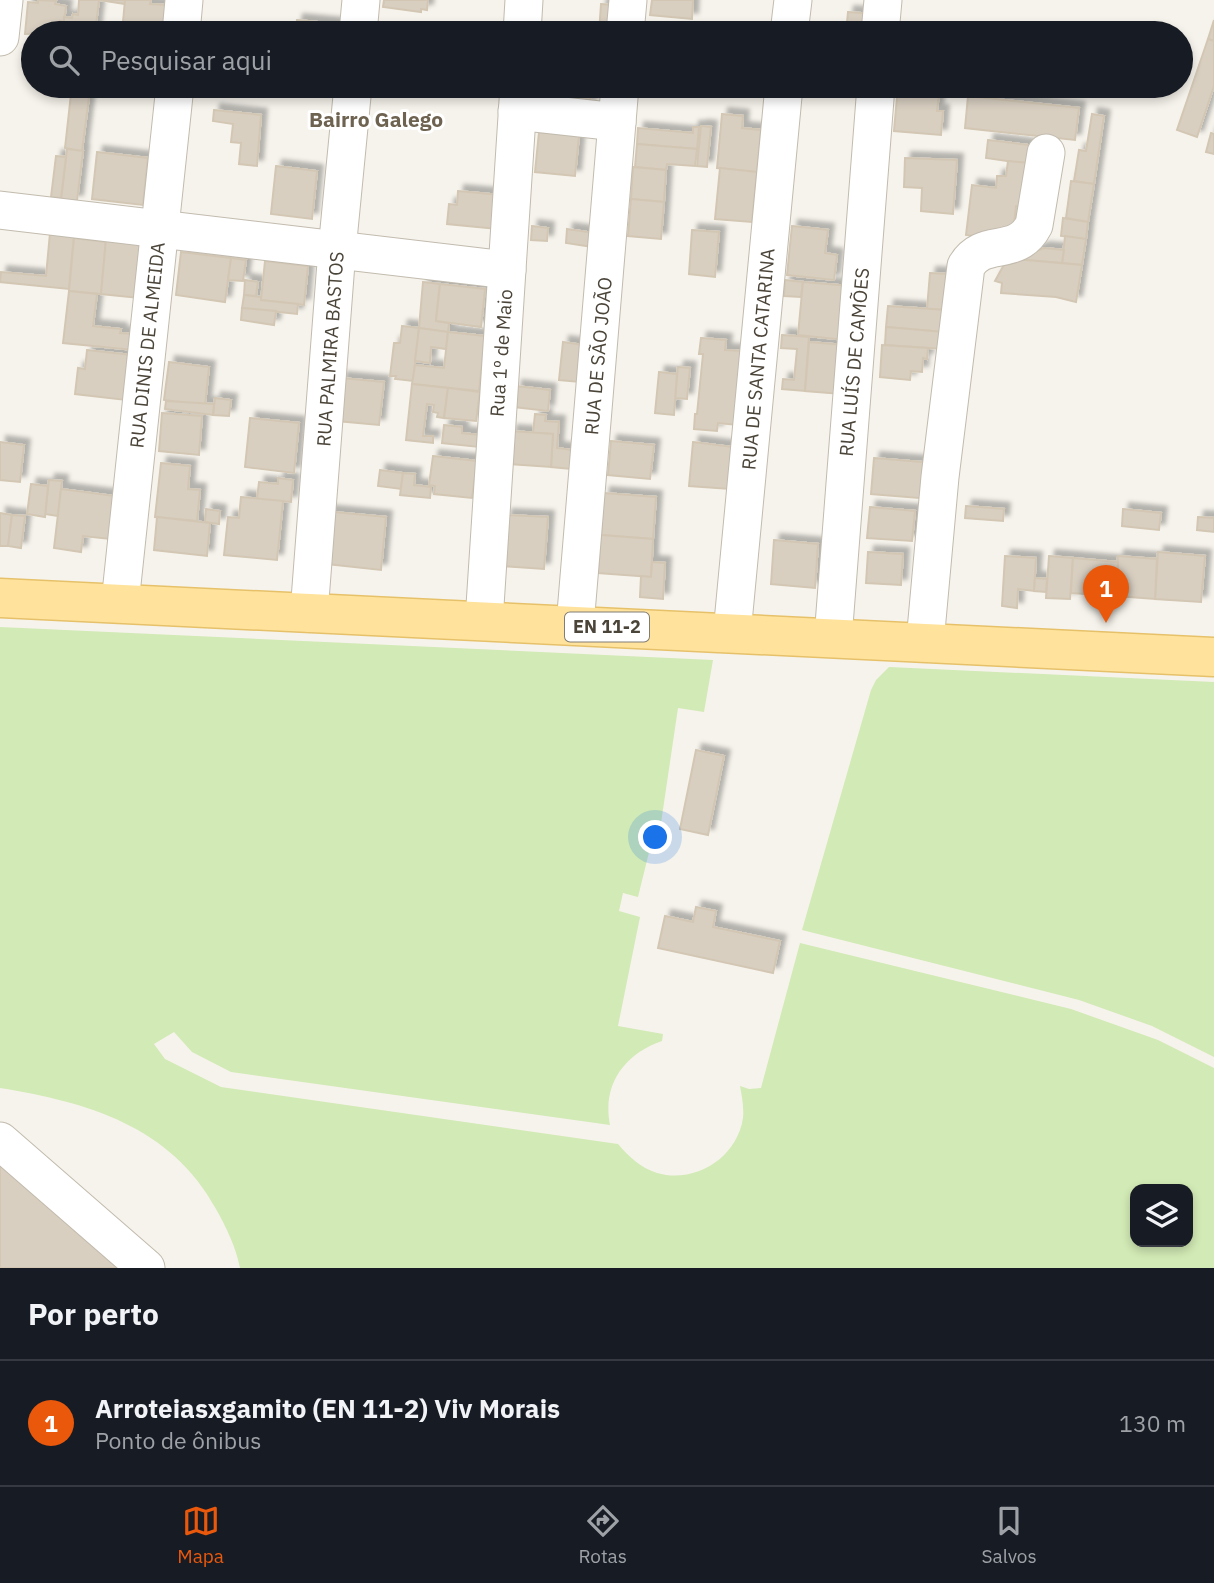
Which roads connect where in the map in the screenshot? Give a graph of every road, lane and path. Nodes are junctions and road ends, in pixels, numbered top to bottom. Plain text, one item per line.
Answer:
1 (4, 0) edge
2 (184, 0) edge
3 (361, 0) edge
4 (524, 0) edge
5 (628, 0) edge
6 (793, 0) edge
7 (883, 0) edge
8 (182, 21) edge
9 (359, 21) edge
10 (523, 21) edge
11 (626, 21) edge
12 (790, 21) edge
13 (881, 21) edge
14 (0, 37) edge
15 (174, 98) edge
16 (352, 98) edge
17 (518, 98) edge
18 (619, 98) edge
19 (783, 98) edge
20 (875, 98) edge
21 (617, 122) junction
22 (1046, 153) dead end
23 (0, 210) edge
24 (160, 229) junction
25 (337, 250) junction
26 (507, 270) junction
27 (0, 598) edge
28 (120, 603) junction
29 (309, 613) junction
30 (484, 621) junction
31 (575, 625) junction
32 (732, 633) junction
33 (833, 638) junction
34 (925, 642) junction
35 (1214, 657) edge
36 (0, 1141) edge
37 (146, 1268) edge

1 - 14 street
2 - 8 street
3 - 9 street
4 - 10 street
5 - 11 street
6 - 12 street
7 - 13 street
15 - 24 street, RUA DINIS DE ALMEIDA
16 - 25 street, RUA PALMIRA BASTOS
17 - 21 street
17 - 26 street, Rua 1º de Maio
18 - 21 street, RUA DE SÃO JOÃO
19 - 32 street, RUA DE SANTA CATARINA
20 - 33 street, RUA LUÍS DE CAMÕES
21 - 31 street, RUA DE SÃO JOÃO
22 - 34 street
23 - 24 street
24 - 25 street
24 - 28 street, RUA DINIS DE ALMEIDA
25 - 26 street
25 - 29 street, RUA PALMIRA BASTOS
26 - 30 street, Rua 1º de Maio
27 - 28 main road, EN 11-2
28 - 29 main road, EN 11-2
29 - 30 main road, EN 11-2
30 - 31 main road, EN 11-2
31 - 32 main road, EN 11-2
32 - 33 main road, EN 11-2
33 - 34 main road, EN 11-2
34 - 35 main road, EN 11-2
36 - 37 street

